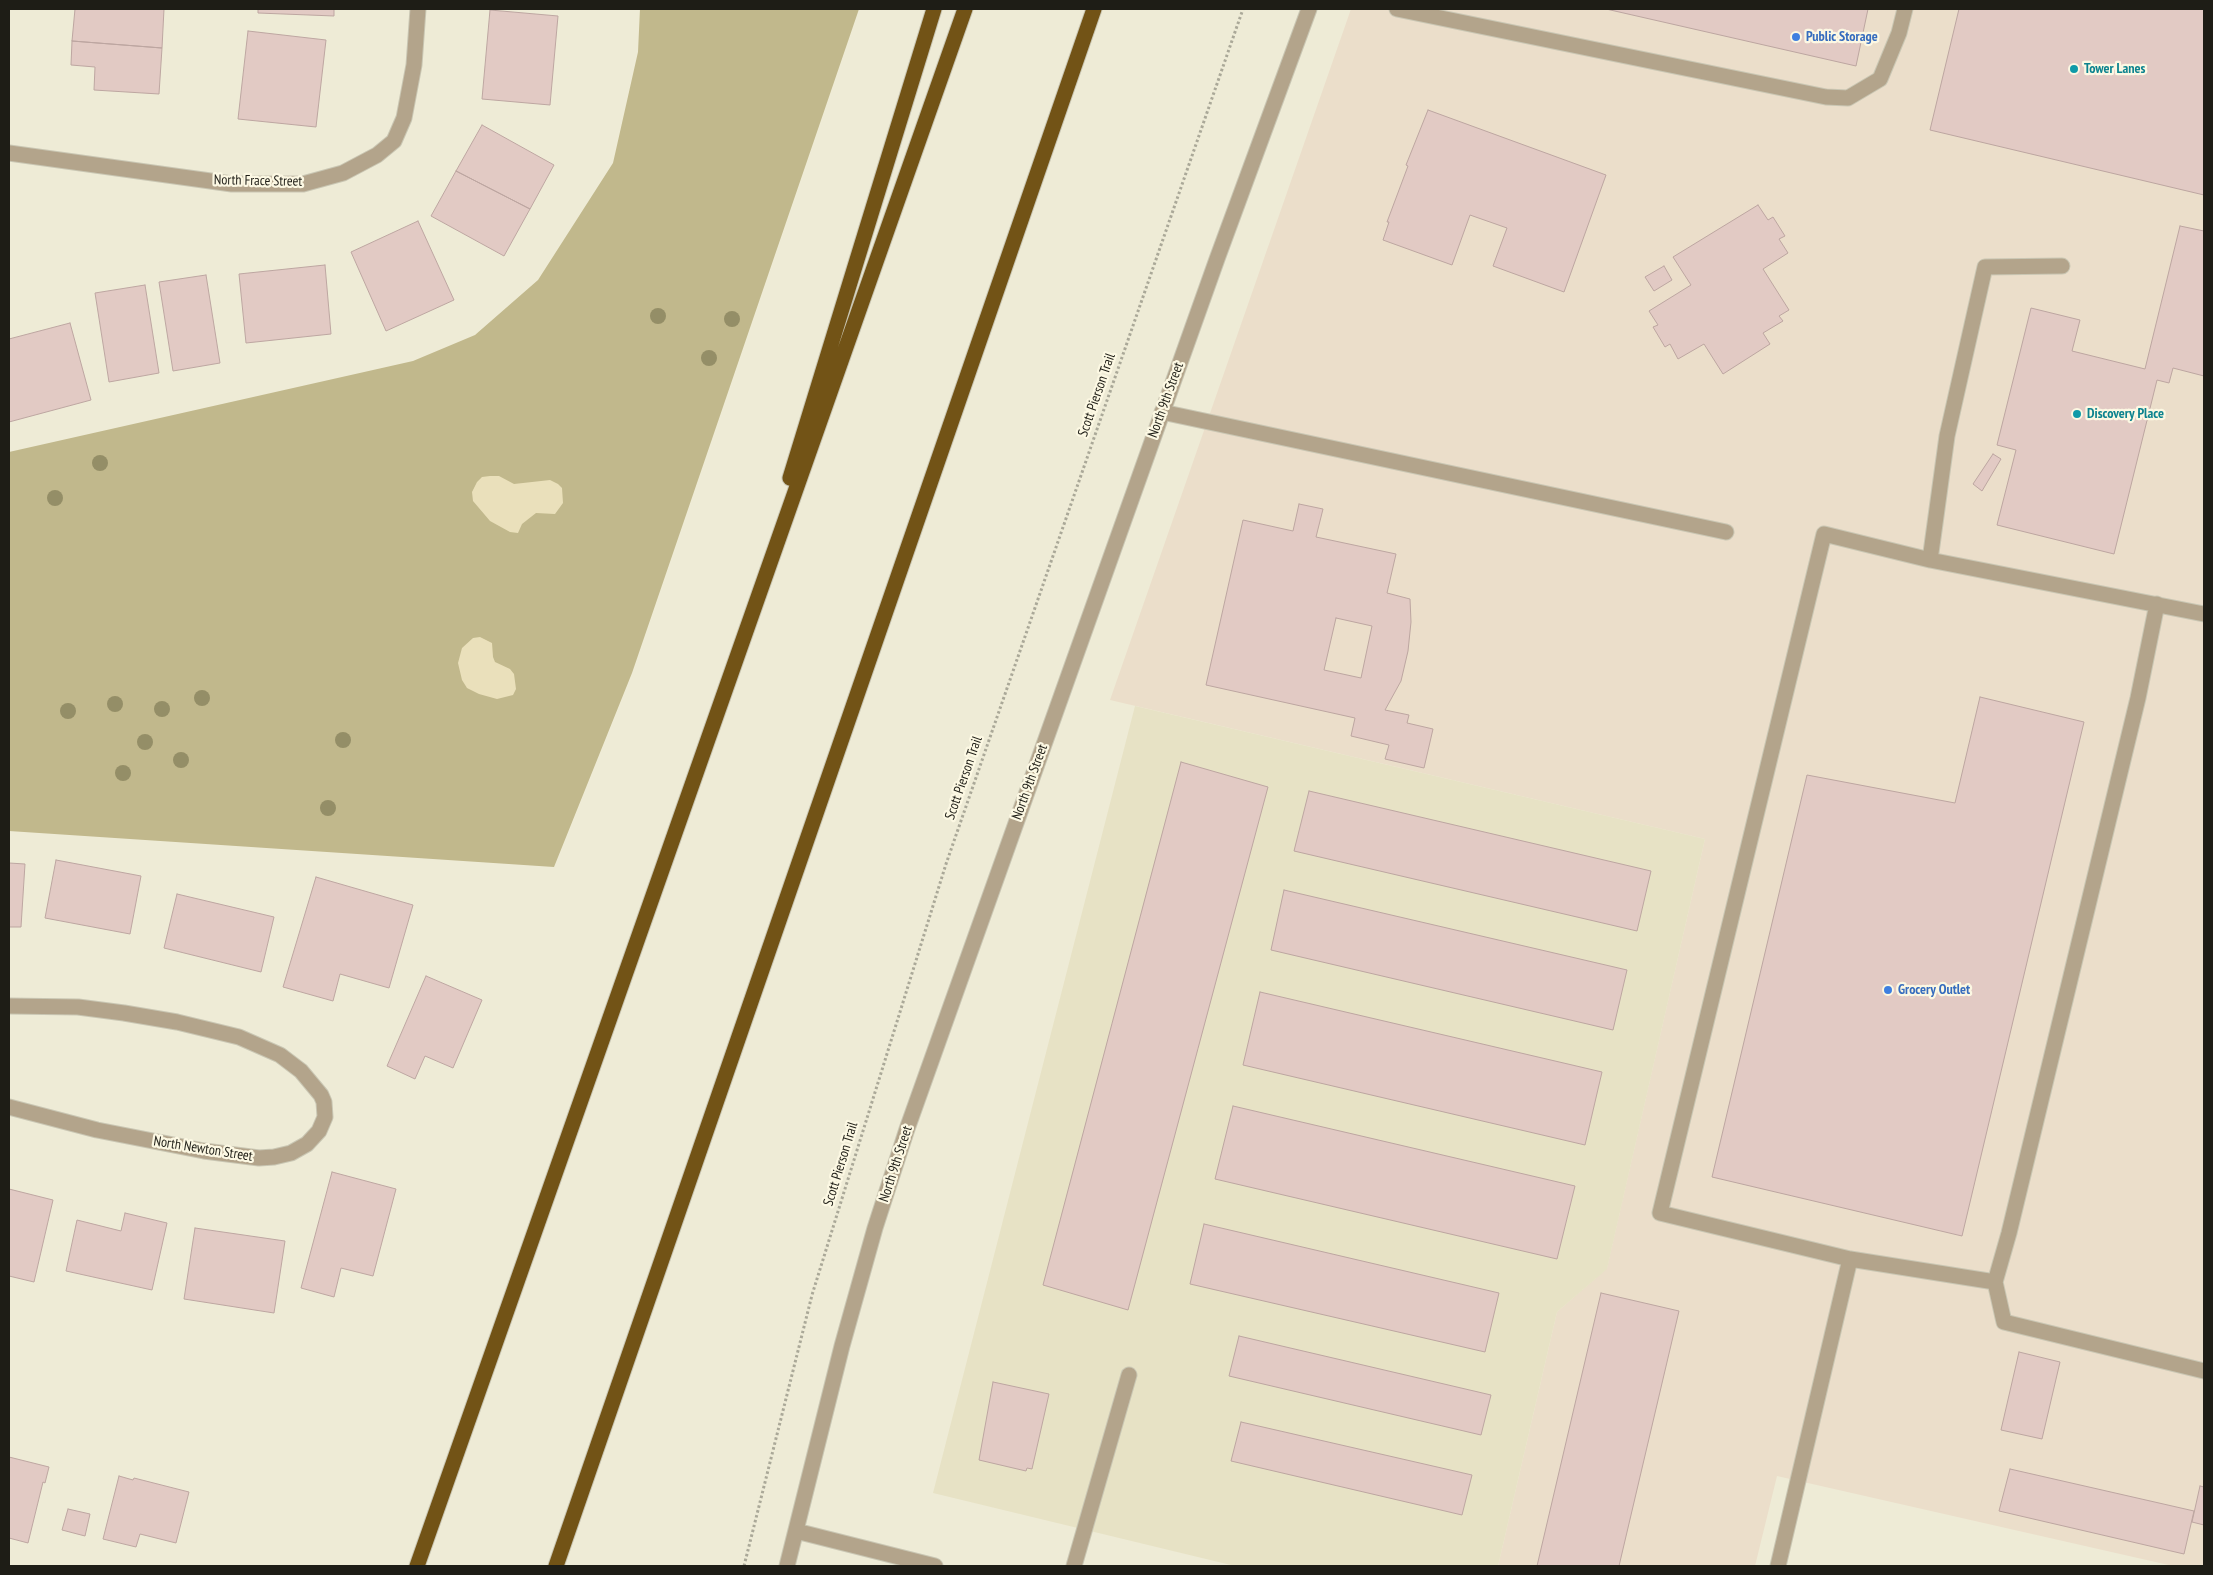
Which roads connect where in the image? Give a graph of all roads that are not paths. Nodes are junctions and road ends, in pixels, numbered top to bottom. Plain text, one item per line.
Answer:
1 (418, 9) edge
2 (934, 9) edge
3 (965, 9) edge
4 (1094, 9) edge
5 (1310, 9) edge
6 (1397, 9) edge
7 (1905, 9) edge
8 (9, 153) edge
9 (2062, 266) dead end
10 (1162, 412) junction
11 (1726, 532) dead end
12 (1930, 560) junction
13 (2157, 604) junction
14 (2204, 614) edge
15 (718, 709) junction
16 (9, 1006) edge
17 (9, 1107) edge
18 (1850, 1259) junction
19 (1995, 1282) junction
20 (2204, 1371) edge
21 (1129, 1376) dead end
22 (796, 1531) junction
23 (417, 1566) edge
24 (556, 1566) edge
25 (787, 1566) edge
26 (936, 1566) edge
27 (1074, 1566) edge
28 (1778, 1566) edge

1 - 8 street, North Frace Street
2 - 15 highway
3 - 15 highway
4 - 24 highway
5 - 10 street, North 9th Street
6 - 7 street
9 - 12 street
10 - 11 street
10 - 22 street, North 9th Street
12 - 13 street
12 - 18 street
13 - 14 street
13 - 19 street
15 - 23 highway
16 - 17 street, North Newton Street
18 - 19 street
18 - 28 street
19 - 20 street
21 - 27 street
22 - 25 street, North 9th Street
22 - 26 street

